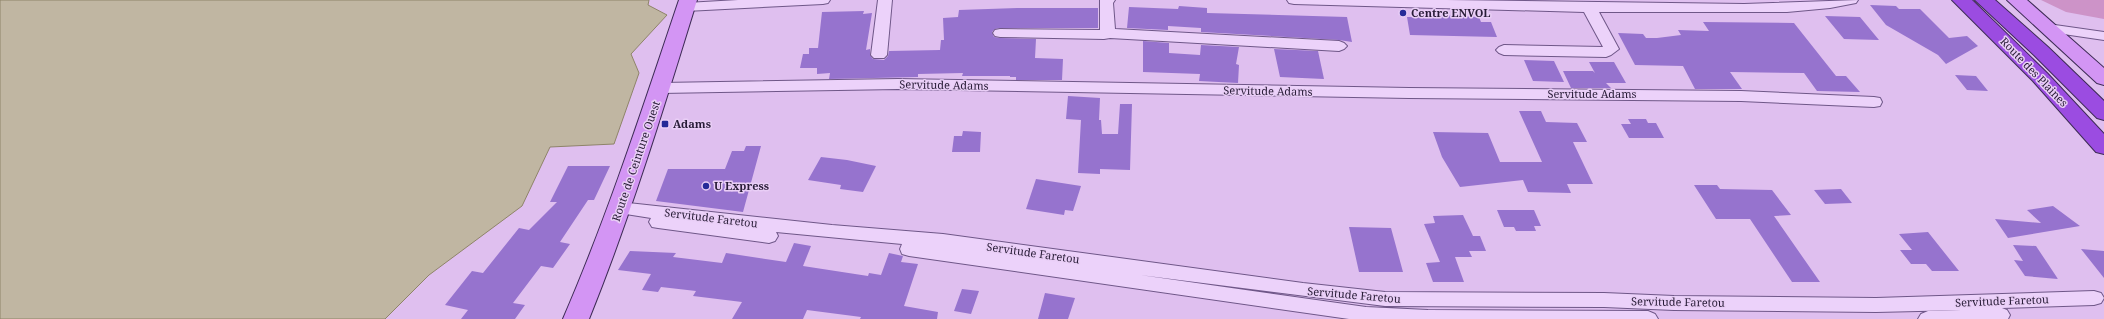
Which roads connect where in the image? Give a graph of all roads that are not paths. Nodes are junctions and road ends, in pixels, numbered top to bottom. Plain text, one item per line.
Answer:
1 (818, 0) edge
2 (823, 0) edge
3 (885, 0) edge
4 (1108, 0) edge
5 (1294, 0) edge
6 (1851, 0) edge
7 (1961, 0) edge
8 (1984, 0) edge
9 (2016, 0) edge
10 (687, 4) edge
11 (1589, 8) junction
12 (2048, 28) junction
13 (1000, 33) dead end
14 (1108, 34) junction
15 (2104, 36) edge
16 (1338, 46) dead end
17 (1504, 50) dead end
18 (879, 55) dead end
19 (2104, 79) edge
20 (661, 88) junction
21 (1874, 102) dead end
22 (2104, 113) edge
23 (2104, 147) edge
24 (618, 212) junction
25 (2094, 298) dead end
26 (2000, 315) dead end
27 (576, 319) edge
28 (1648, 319) edge
29 (1928, 319) edge

1 - 2 street
1 - 10 street
3 - 18 street
4 - 14 street
5 - 11 street
6 - 11 street
7 - 23 highway, Route des Plaines
8 - 22 highway, Route des Plaines
9 - 12 main road
10 - 20 main road, Route de Ceinture Ouest
11 - 17 street
12 - 15 street
12 - 19 main road
13 - 14 street
14 - 16 street
20 - 21 street, Servitude Adams
20 - 24 main road, Route de Ceinture Ouest
24 - 25 street, Servitude Faretou
24 - 27 main road, Route de Ceinture Ouest
24 - 28 street, Servitude Faretou
26 - 29 street, Servitude Faretou

